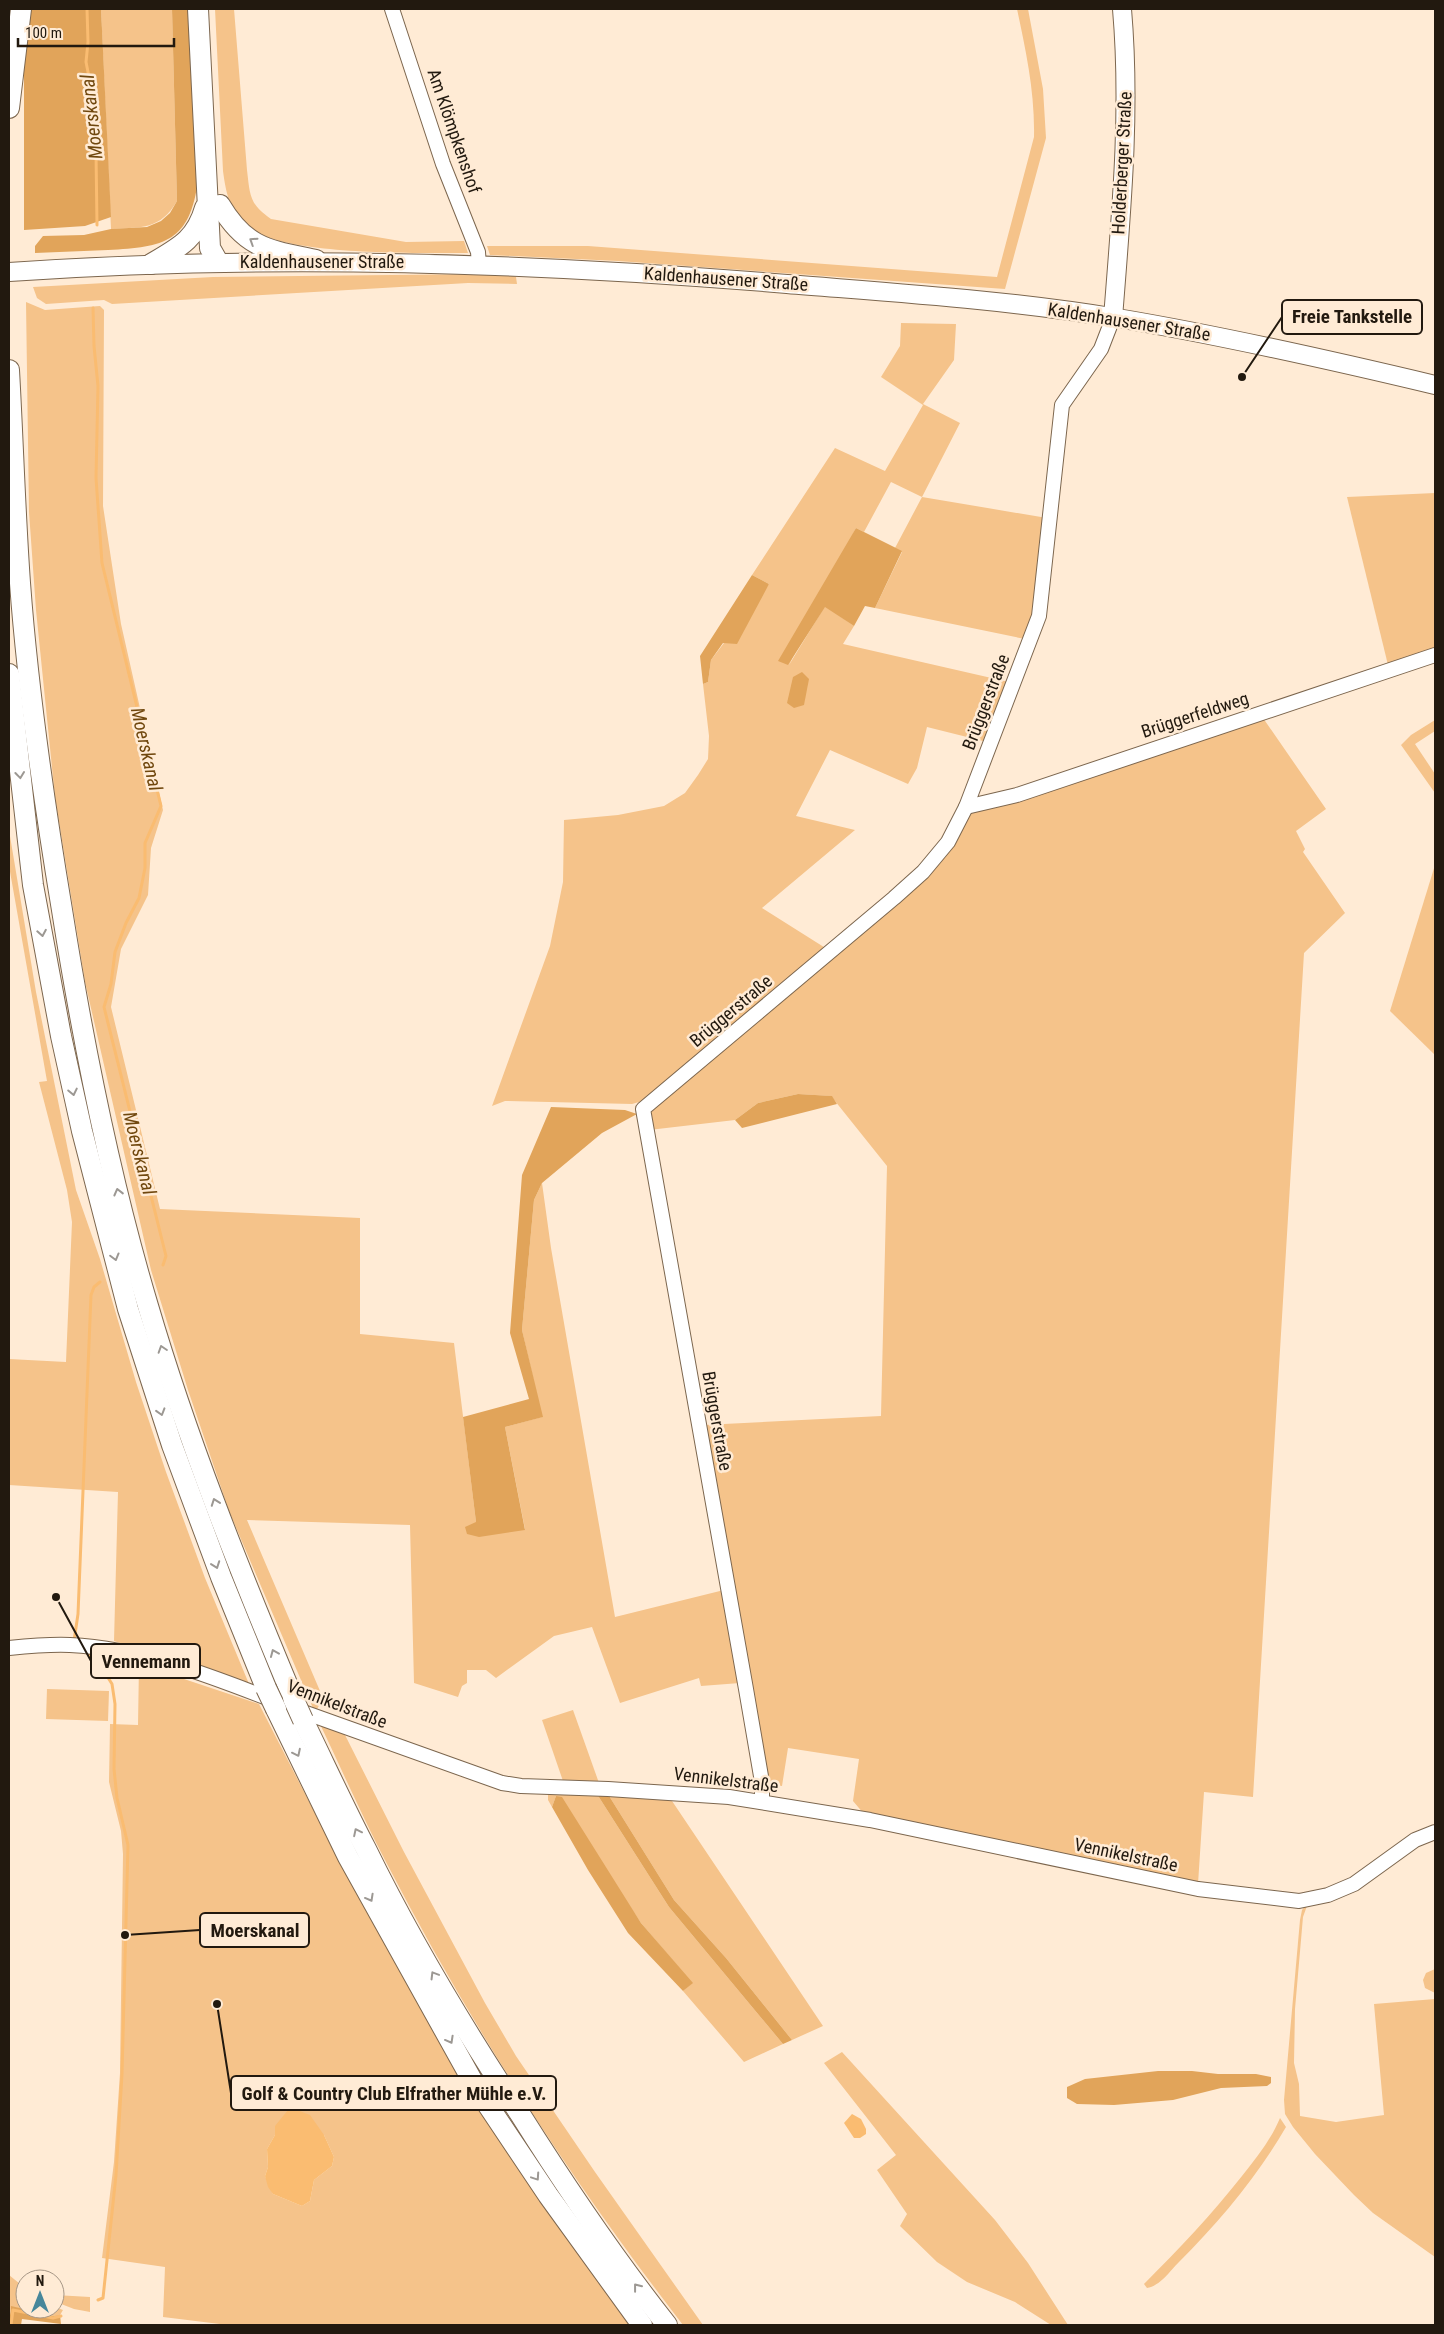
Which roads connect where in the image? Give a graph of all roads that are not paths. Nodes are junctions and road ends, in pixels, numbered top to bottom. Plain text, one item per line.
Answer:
1 (21, 9) edge
2 (198, 9) edge
3 (207, 9) edge
4 (392, 9) edge
5 (1122, 9) edge
6 (9, 108) edge
7 (214, 199) junction
8 (316, 260) junction
9 (218, 262) junction
10 (151, 264) junction
11 (479, 265) junction
12 (9, 272) edge
13 (1113, 318) junction
14 (9, 370) edge
15 (1435, 385) edge
16 (1435, 655) edge
17 (9, 674) edge
18 (9, 791) edge
19 (966, 808) junction
20 (33, 885) junction
21 (9, 1648) edge
22 (762, 1802) junction
23 (1435, 1832) edge
24 (642, 2325) edge
25 (667, 2325) edge

1 - 6 highway
2 - 7 highway
3 - 7 highway
4 - 11 street, Am Klömpkenshof
5 - 13 main road, Holderberger Straße
8 -> 7 highway
7 - 9 highway
7 - 10 highway
8 - 9 main road, Kaldenhausener Straße
8 - 11 main road, Kaldenhausener Straße
9 - 10 main road, Kaldenhausener Straße
10 - 12 main road, Kaldenhausener Straße
11 - 13 main road, Kaldenhausener Straße
13 - 15 main road, Kaldenhausener Straße
13 - 19 street, Brüggerstraße
25 -> 14 highway, bridge
16 - 19 street, Brüggerfeldweg
17 -> 20 highway
18 - 20 highway
19 - 22 street, Brüggerstraße
20 -> 24 highway, bridge
21 - 22 street, Vennikelstraße
22 - 23 street, Vennikelstraße

